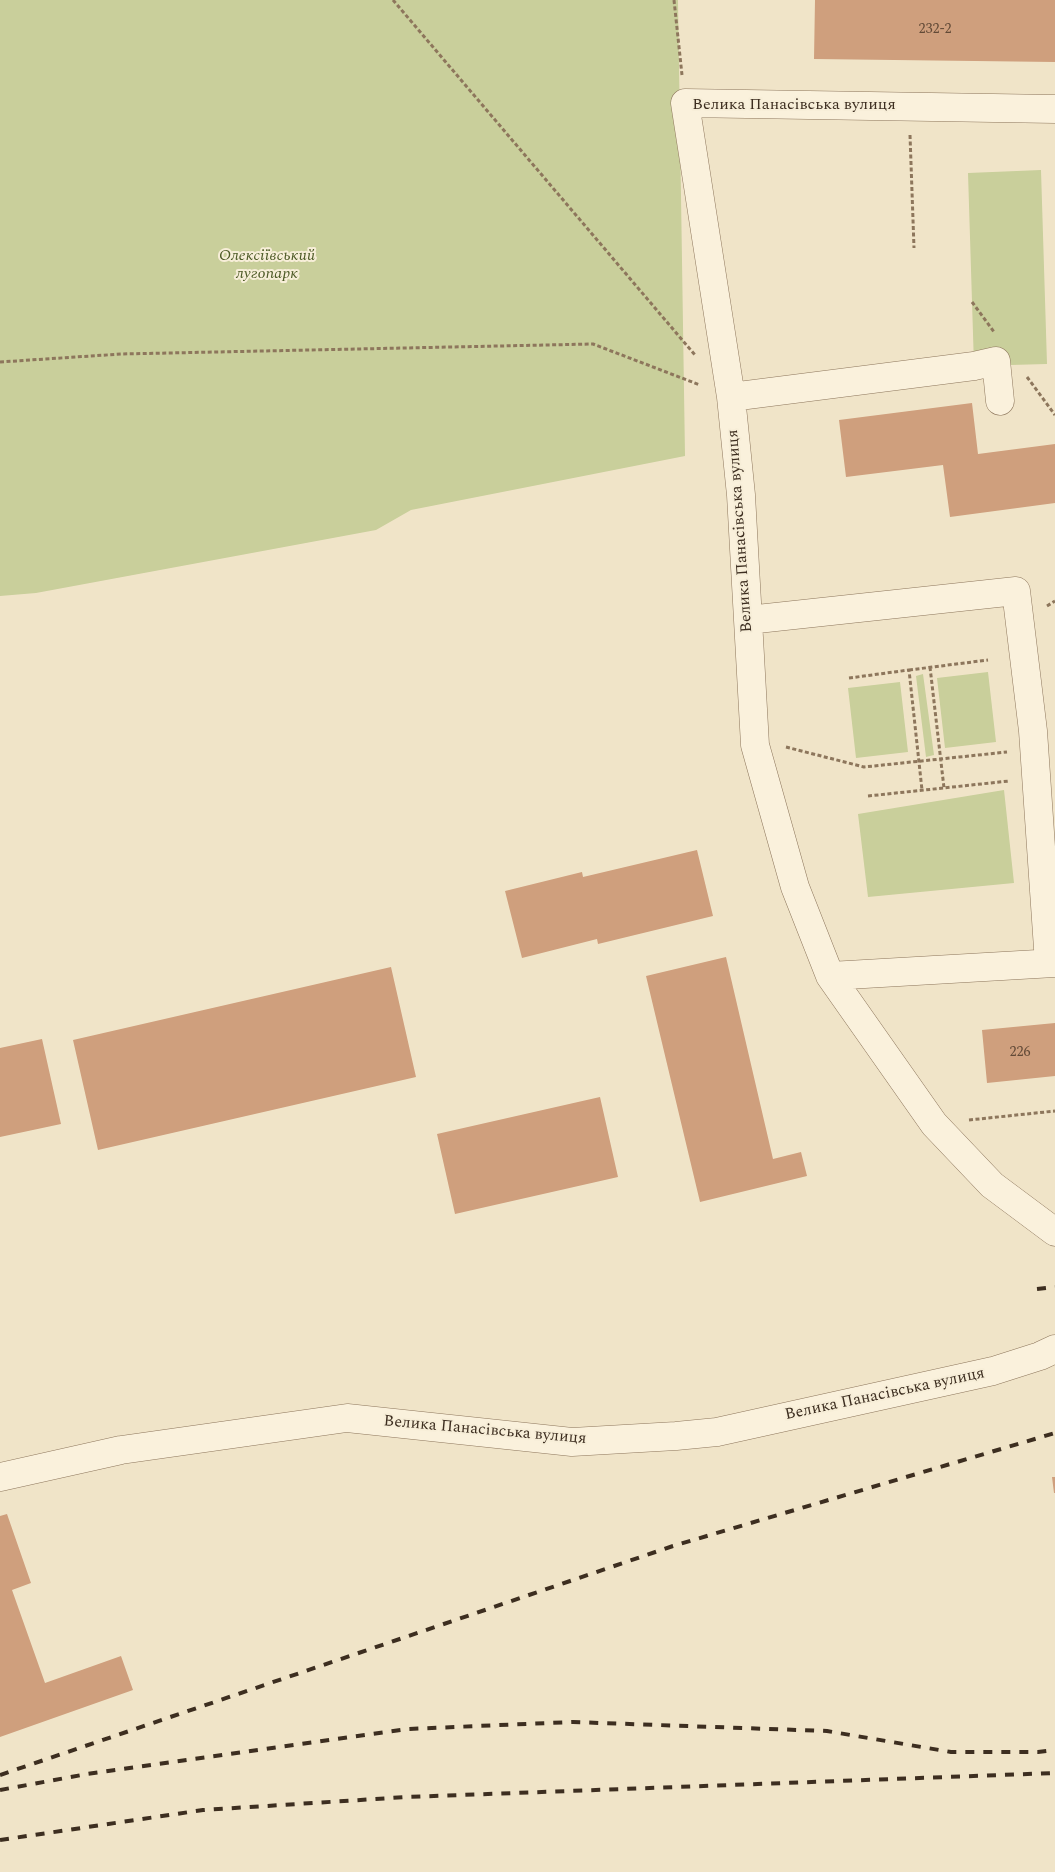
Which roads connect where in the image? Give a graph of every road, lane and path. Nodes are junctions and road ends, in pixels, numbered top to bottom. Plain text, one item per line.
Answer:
1 (393, 0) edge
2 (674, 0) edge
3 (685, 103) junction
4 (909, 107) junction
5 (1055, 109) edge
6 (914, 248) dead end
7 (699, 360) dead end
8 (0, 362) edge
9 (730, 397) junction
10 (1000, 401) dead end
11 (748, 620) junction
12 (988, 660) dead end
13 (930, 668) junction
14 (909, 670) junction
15 (850, 678) dead end
16 (1041, 736) edge
17 (755, 740) junction
18 (940, 759) junction
19 (918, 761) junction
20 (1037, 778) junction
21 (944, 788) junction
22 (922, 790) junction
23 (868, 796) dead end
24 (1052, 963) edge
25 (830, 976) junction
26 (1055, 1111) edge
27 (934, 1124) junction
28 (1055, 1232) edge
29 (1055, 1349) edge
30 (0, 1477) edge

1 - 7 path
2 - 3 path
3 - 4 street, Велика Панасівська вулиця
3 - 9 street, Велика Панасівська вулиця
4 - 5 street, Велика Панасівська вулиця
4 - 6 path
8 - 9 path
9 - 10 street
9 - 11 street, Велика Панасівська вулиця
11 - 16 street
11 - 17 street, Велика Панасівська вулиця
12 - 13 path
13 - 14 path
13 - 18 path
14 - 15 path
14 - 19 path
16 - 18 path
16 - 20 street
17 - 19 path
17 - 25 street, Велика Панасівська вулиця
18 - 19 path
18 - 21 path
19 - 22 path
20 - 21 path
20 - 24 street
21 - 22 path
22 - 23 path
24 - 25 street
25 - 27 street, Велика Панасівська вулиця
26 - 27 path
27 - 28 street, Велика Панасівська вулиця
29 - 30 street, Велика Панасівська вулиця

